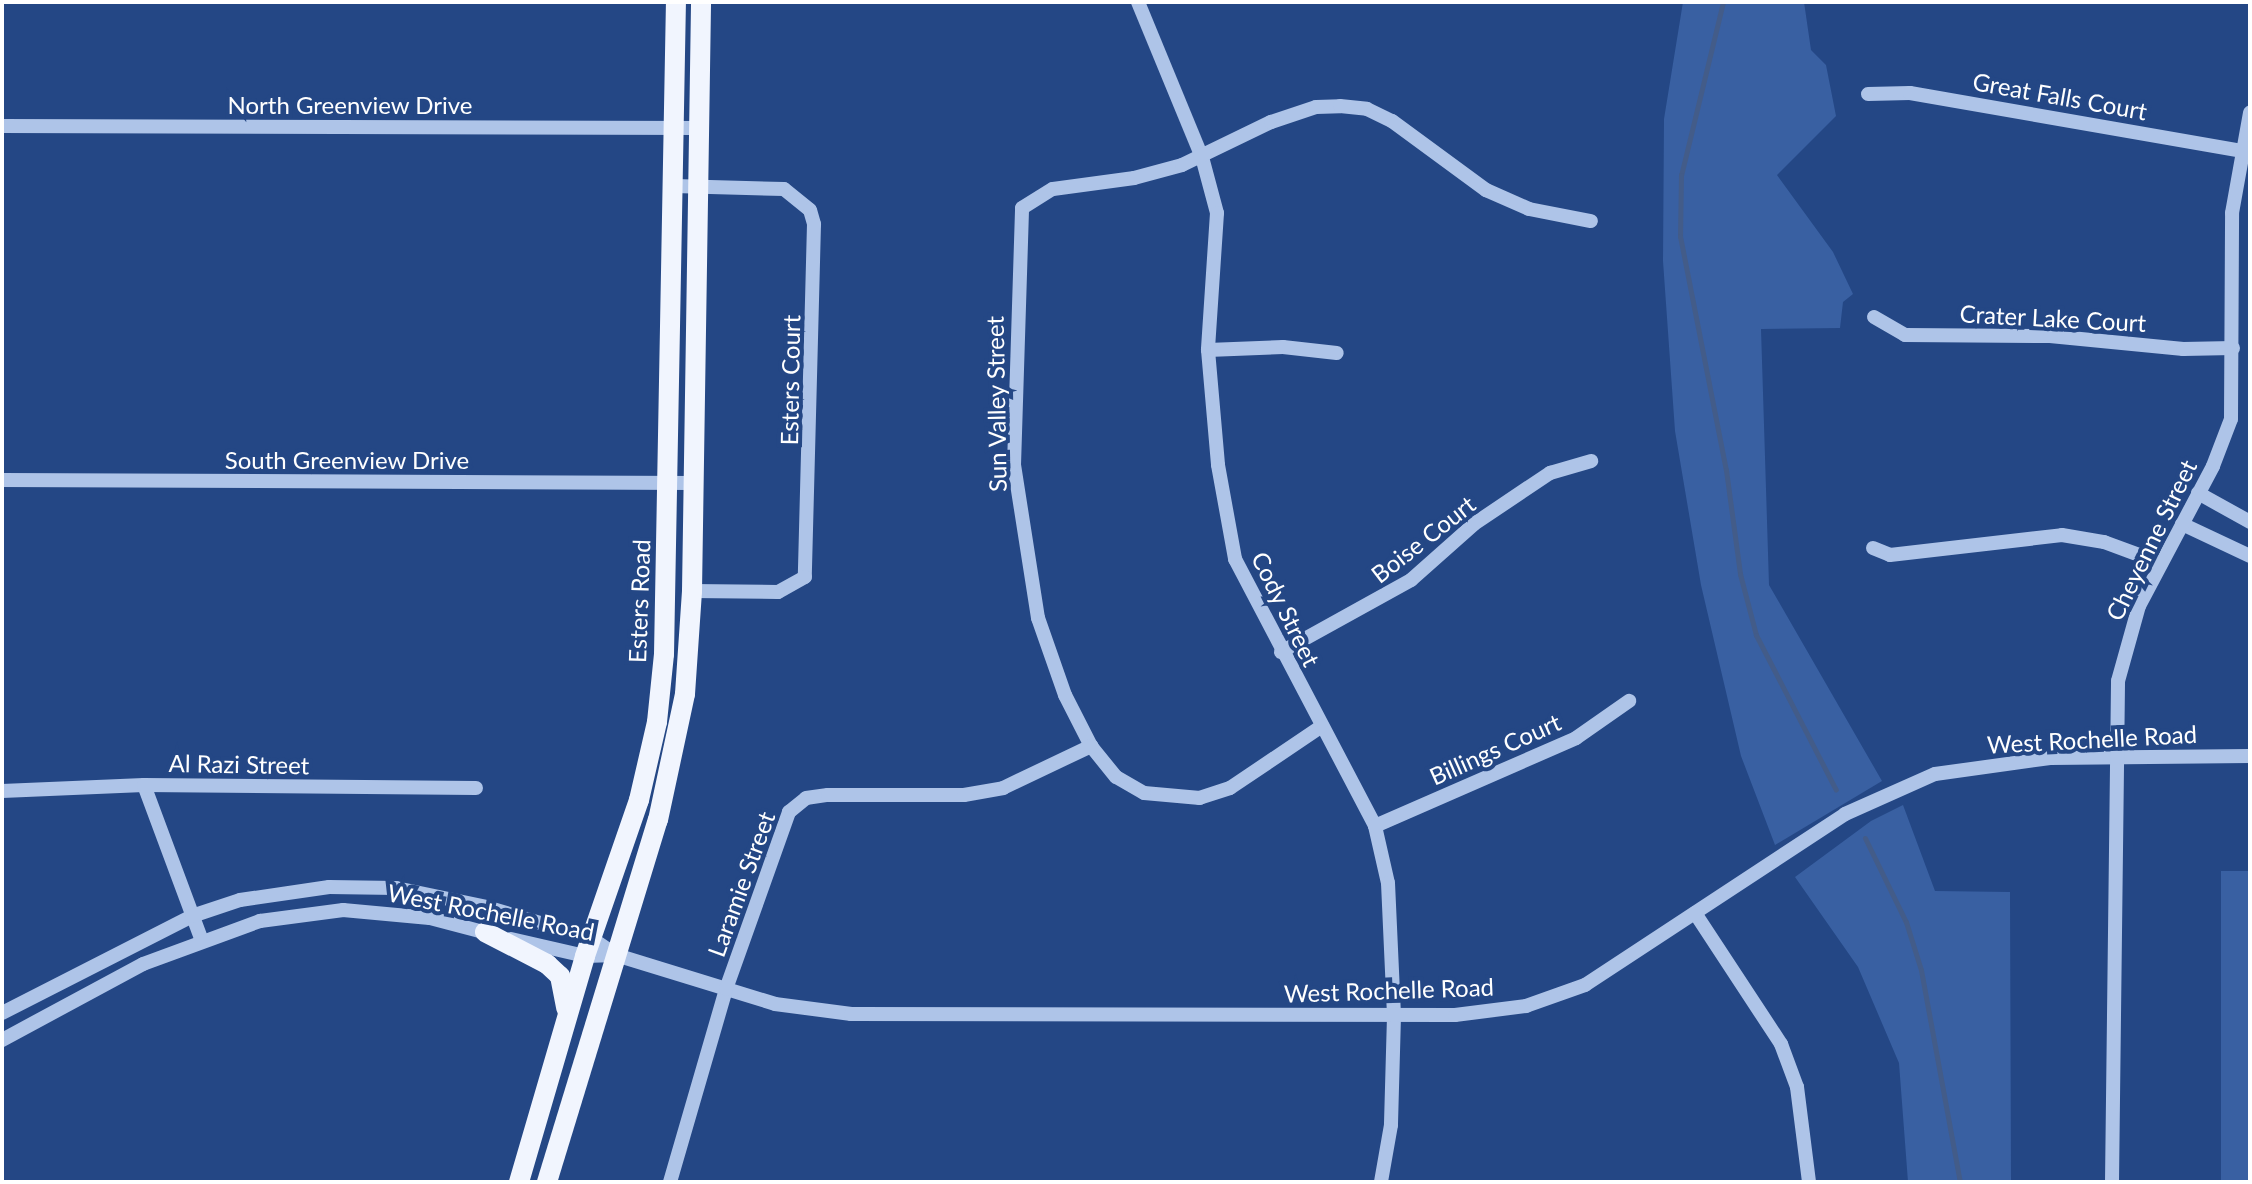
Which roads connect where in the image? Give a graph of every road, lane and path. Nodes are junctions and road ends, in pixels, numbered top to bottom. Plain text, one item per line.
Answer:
1 (676, 2) edge
2 (701, 2) edge
3 (1138, 2) edge
4 (1868, 94) dead end
5 (2250, 113) edge
6 (2, 126) edge
7 (675, 128) junction
8 (699, 128) junction
9 (2243, 151) junction
10 (1202, 157) junction
11 (698, 185) junction
12 (674, 186) junction
13 (1591, 221) dead end
14 (1874, 317) dead end
15 (2233, 348) junction
16 (1208, 350) junction
17 (1337, 353) dead end
18 (1591, 461) dead end
19 (2, 480) edge
20 (668, 483) junction
21 (693, 483) junction
22 (2198, 493) junction
23 (2250, 522) edge
24 (2182, 524) junction
25 (1873, 548) dead end
26 (2250, 556) edge
27 (2161, 563) junction
28 (692, 591) junction
29 (1281, 652) junction
30 (1629, 701) dead end
31 (1322, 726) junction
32 (1091, 746) junction
33 (2116, 756) junction
34 (2250, 756) edge
35 (144, 785) junction
36 (476, 788) dead end
37 (2, 791) edge
38 (1375, 826) junction
39 (1695, 913) junction
40 (192, 916) junction
41 (485, 932) junction
42 (201, 938) junction
43 (588, 947) junction
44 (616, 955) junction
45 (726, 989) junction
46 (2, 1013) edge
47 (1394, 1016) junction
48 (567, 1017) junction
49 (2, 1040) edge
50 (526, 1159) junction
51 (549, 1175) edge
52 (519, 1182) edge
53 (670, 1182) edge
54 (1381, 1182) edge
55 (1809, 1182) edge
56 (2112, 1182) edge

1 - 7 main road, Esters Road
2 - 8 main road
3 - 10 street, Cody Street
4 - 9 street, Great Falls Court
5 - 9 street, Cheyenne Street
6 - 7 street, North Greenview Drive
7 - 8 street, North Greenview Drive
7 - 12 main road, Esters Road
8 - 11 main road
9 - 15 street, Cheyenne Street
10 - 13 street
10 - 16 street, Cody Street
10 - 32 street, Sun Valley Street
11 - 12 street, Esters Court
11 - 21 main road
11 - 28 street, Esters Court
12 - 20 main road, Esters Road
14 - 15 street, Crater Lake Court
15 - 22 street, Cheyenne Street
16 - 17 street
16 - 29 street, Cody Street
18 - 29 street, Boise Court
19 - 20 street, South Greenview Drive
20 - 21 street, South Greenview Drive
20 - 43 main road, Esters Road
21 - 28 main road
22 - 23 street
22 - 24 street, Cheyenne Street
24 - 26 street
24 - 27 street, Cheyenne Street
25 - 27 street
27 - 33 street, Cheyenne Street
28 - 44 main road
29 - 31 street, Cody Street
30 - 38 street, Billings Court
31 - 32 street, Sun Valley Street
31 - 38 street, Cody Street
32 - 45 street, Laramie Street
33 - 34 street, West Rochelle Road
33 - 39 street, West Rochelle Road
33 - 56 street, Cheyenne Street
35 - 36 street, Al Razi Street
35 - 37 street, Al Razi Street
35 - 40 street
38 - 47 street, Cody Street
39 - 47 street, West Rochelle Road
39 - 55 street
40 - 42 street
40 - 43 street, West Rochelle Road
40 - 46 street, West Rochelle Road
41 - 42 street, West Rochelle Road
41 - 43 street, West Rochelle Road
41 - 48 main road
42 - 49 street, West Rochelle Road
43 - 44 street, West Rochelle Road
43 - 48 main road, Esters Road
44 - 45 street, West Rochelle Road
44 - 51 main road
45 - 47 street, West Rochelle Road
45 - 53 street, Laramie Street
47 - 54 street, Cody Street
48 - 50 main road, Esters Road
50 - 51 main road
50 - 52 main road, Esters Road

